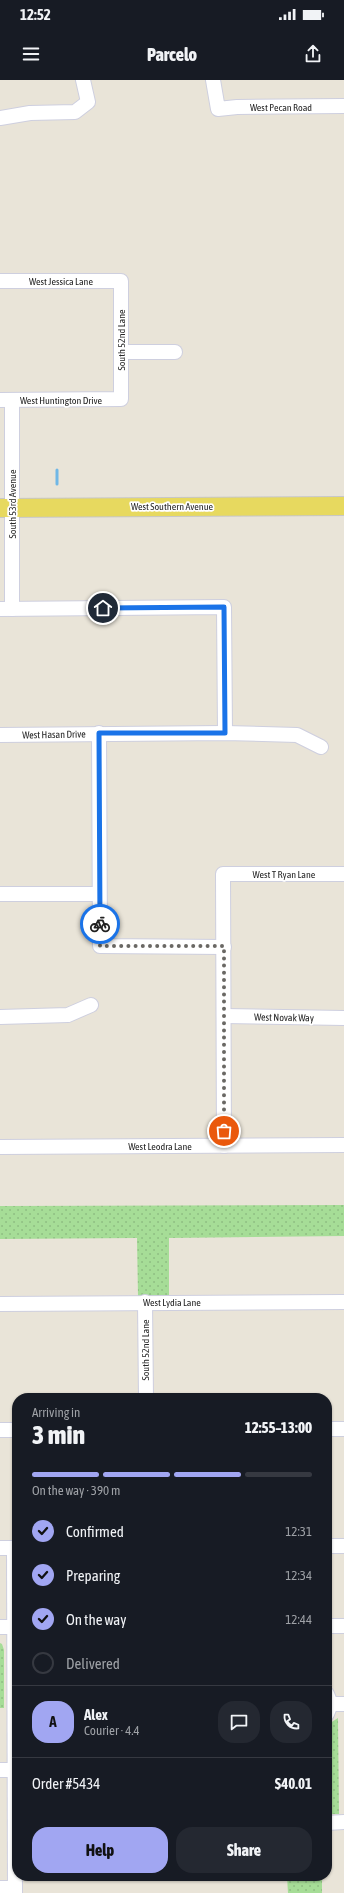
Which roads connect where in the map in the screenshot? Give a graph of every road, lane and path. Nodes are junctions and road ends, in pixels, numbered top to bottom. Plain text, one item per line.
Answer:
1 (83, 80) edge
2 (213, 80) edge
3 (344, 106) edge
4 (0, 118) edge
5 (0, 281) edge
6 (122, 281) joint
7 (121, 352) junction
8 (175, 352) dead end
9 (121, 399) joint
10 (6, 400) edge
11 (344, 506) edge
12 (6, 508) edge
13 (6, 609) edge
14 (99, 733) junction
15 (225, 733) junction
16 (0, 735) edge
17 (321, 747) dead end
18 (344, 874) edge
19 (0, 894) edge
20 (99, 894) junction
21 (224, 946) junction
22 (91, 1005) dead end
23 (224, 1016) junction
24 (0, 1017) edge
25 (344, 1018) edge
26 (344, 1145) edge
27 (224, 1146) junction
28 (0, 1147) edge
29 (145, 1302) junction
30 (344, 1302) edge
31 (0, 1304) edge
32 (146, 1393) edge
33 (332, 1429) edge
34 (344, 1429) edge
35 (0, 1430) edge
36 (12, 1430) edge
37 (332, 1546) edge
38 (344, 1546) edge
39 (0, 1548) edge
40 (12, 1548) edge
41 (332, 1626) edge
42 (344, 1626) edge
43 (0, 1627) edge
44 (12, 1627) edge
45 (0, 1770) edge
46 (12, 1770) edge
47 (332, 1822) edge
48 (344, 1822) edge
49 (15, 1881) edge
50 (0, 1888) edge
51 (15, 1891) edge

1 - 4 street
2 - 3 street, West Pecan Road
5 - 6 street, West Jessica Lane
6 - 7 street, South 52nd Lane
7 - 8 street
7 - 9 street, South 52nd Lane
9 - 10 street, West Huntington Drive
10 - 12 street, South 53rd Avenue
11 - 12 main road, West Southern Avenue
12 - 13 street, South 53rd Avenue
13 - 15 street
14 - 15 street, West Hasan Drive
14 - 16 street, West Hasan Drive
14 - 20 street
15 - 17 street, West Hasan Drive
18 - 21 street, West T Ryan Lane
19 - 20 street
20 - 21 street
21 - 23 street
22 - 24 street
23 - 25 street, West Novak Way
23 - 27 street
26 - 27 street, West Leodra Lane
27 - 28 street, West Leodra Lane
29 - 30 street, West Lydia Lane
29 - 31 street, West Lydia Lane
29 - 32 street, South 52nd Lane
33 - 34 street
35 - 36 street
37 - 38 street
39 - 40 street
41 - 42 street
43 - 44 street
45 - 46 street
47 - 48 street
49 - 51 street
50 - 51 street

